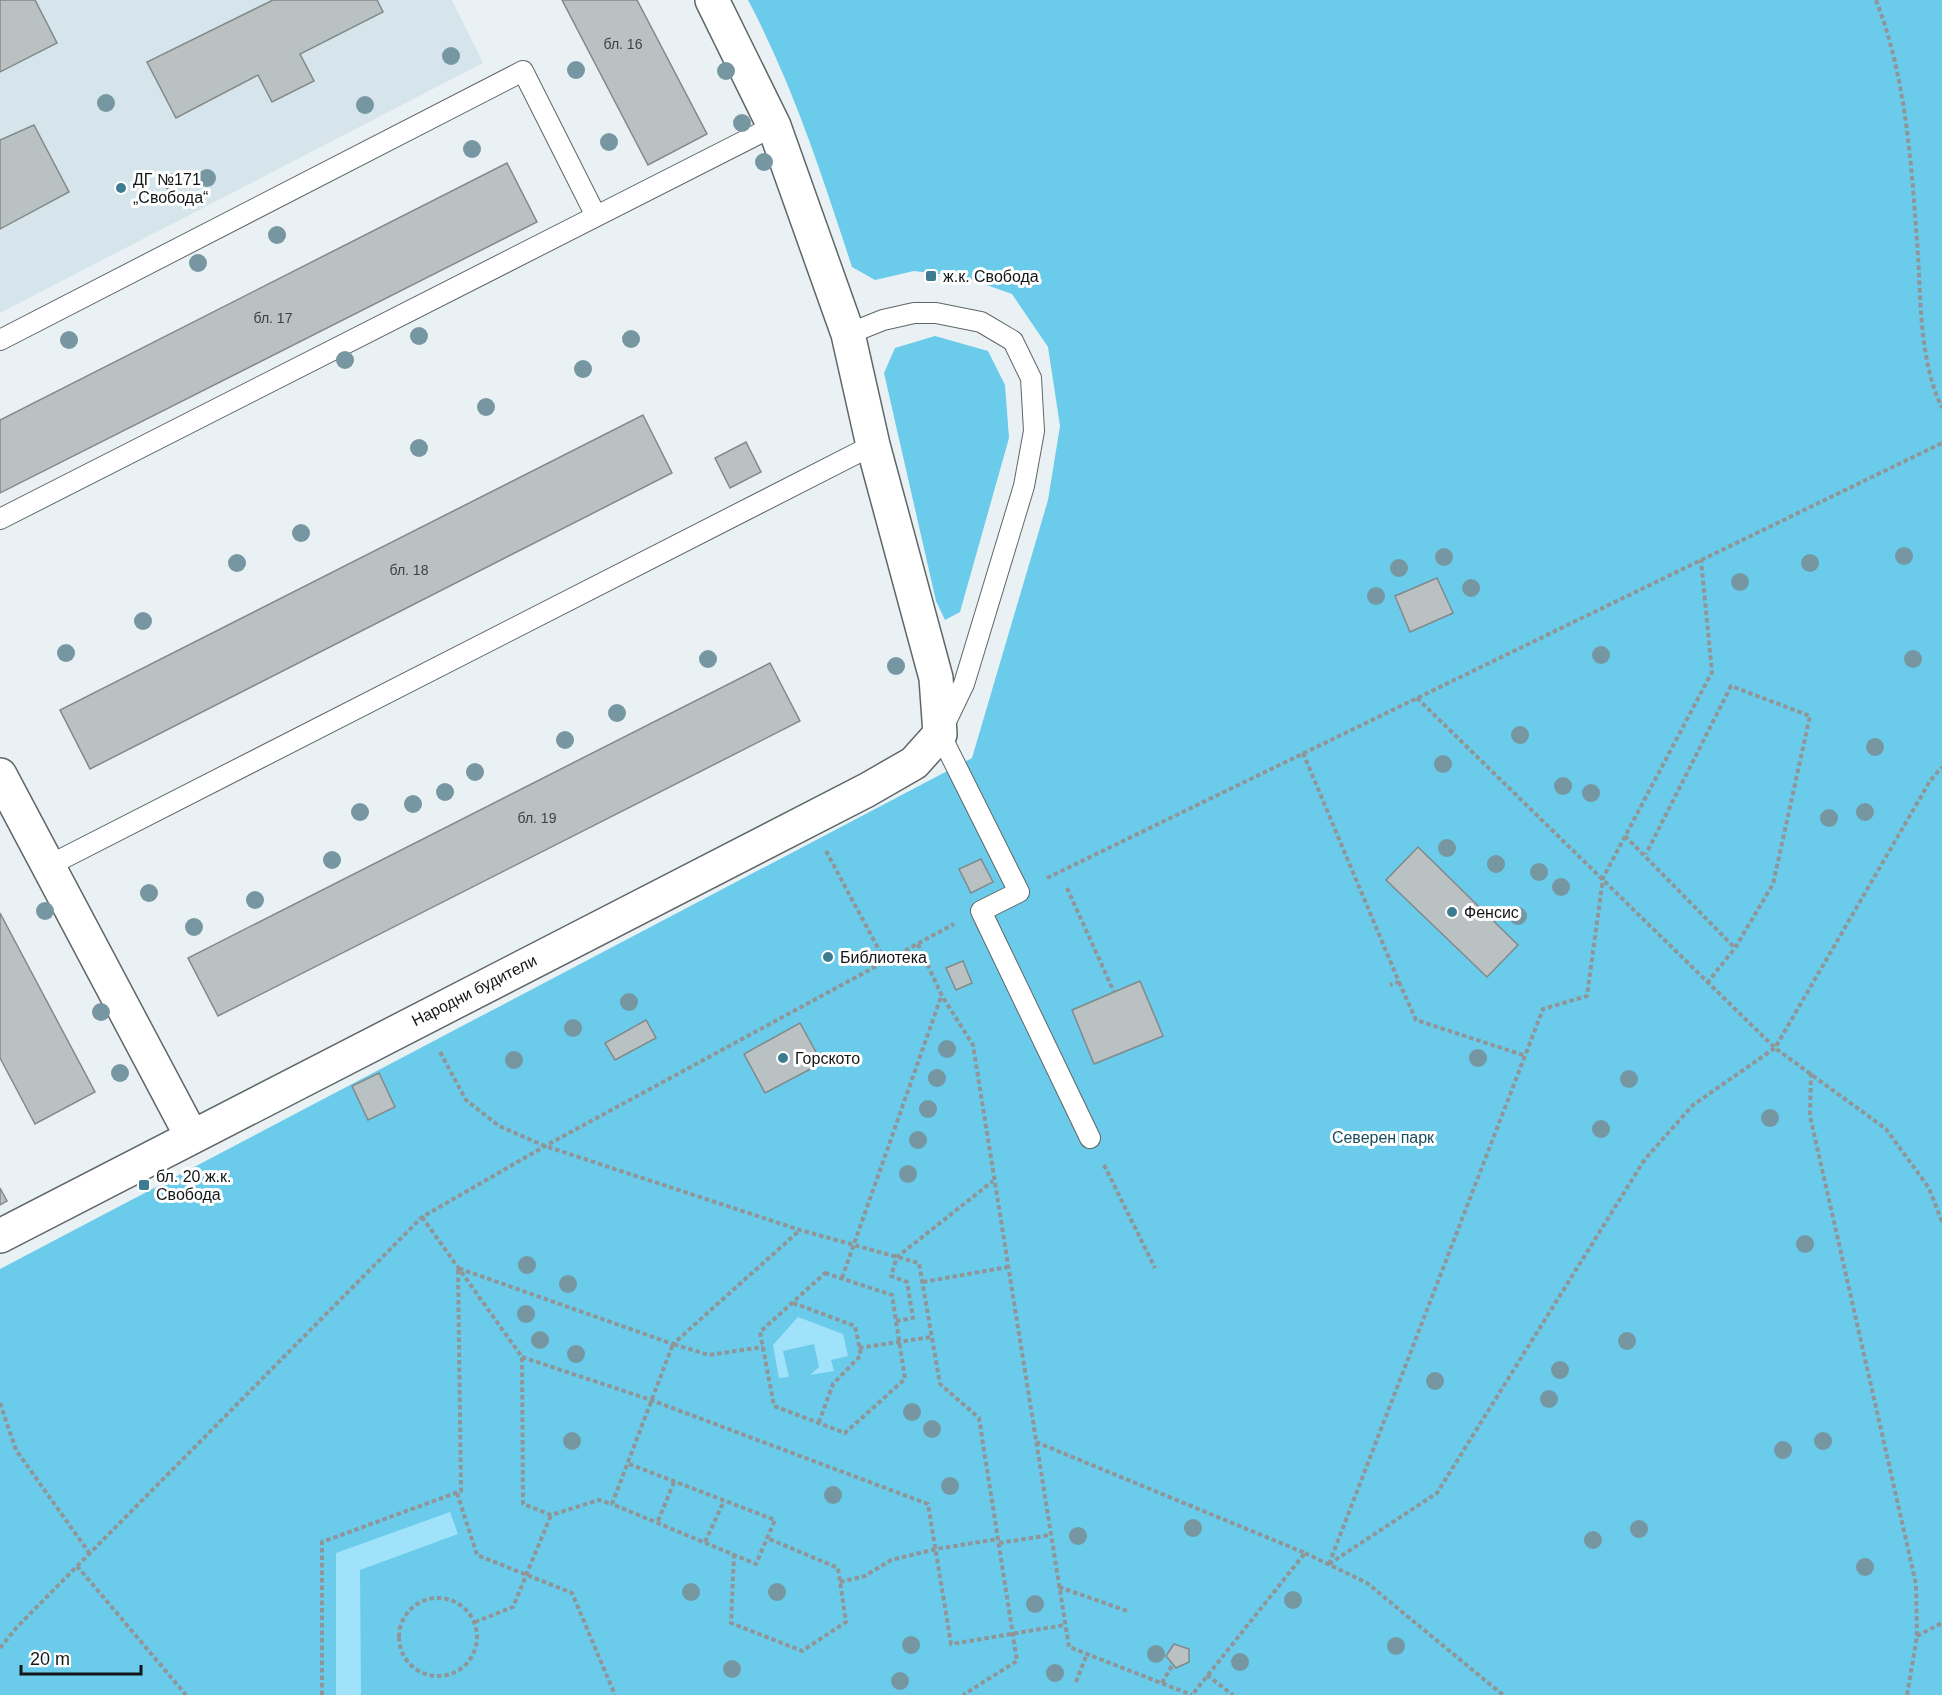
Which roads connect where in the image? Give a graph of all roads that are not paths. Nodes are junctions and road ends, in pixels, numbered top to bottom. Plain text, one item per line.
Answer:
1 (712, 0) edge
2 (774, 126) junction
3 (596, 216) junction
4 (848, 334) junction
5 (0, 339) edge
6 (873, 445) junction
7 (0, 519) edge
8 (940, 734) junction
9 (0, 775) edge
10 (48, 866) junction
11 (192, 1137) junction
12 (1090, 1138) road end
13 (0, 1236) edge

1 - 2 street
2 - 3 lane
2 - 4 street
3 - 5 lane
3 - 7 lane
4 - 6 street
4 - 8 lane
6 - 8 street
6 - 10 lane
8 - 11 street, Народни будители
8 - 12 lane
9 - 10 street
10 - 11 street
11 - 13 street, Народни будители

